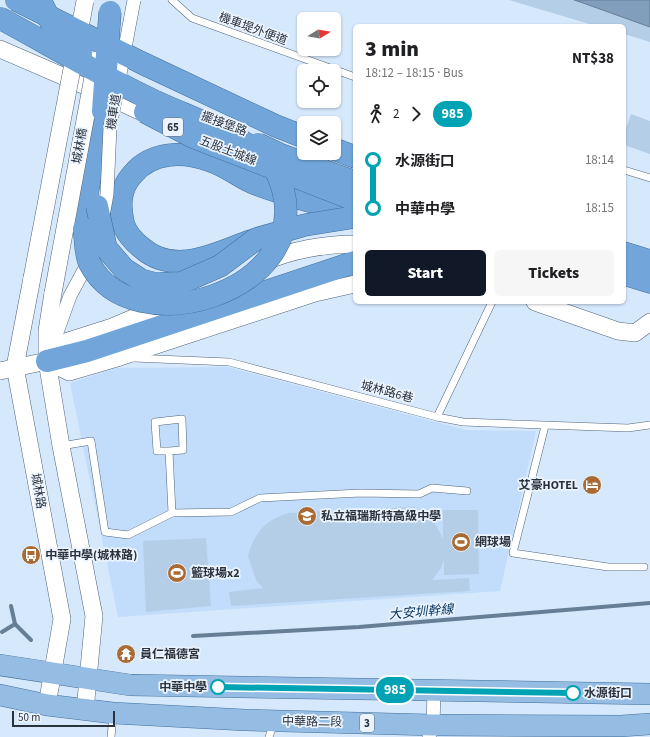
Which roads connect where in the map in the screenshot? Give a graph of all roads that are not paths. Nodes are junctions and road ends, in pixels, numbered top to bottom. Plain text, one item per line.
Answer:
1 (16, 0) edge
2 (40, 0) edge
3 (85, 0) edge
4 (134, 0) edge
5 (172, 0) edge
6 (112, 6) edge
7 (0, 18) edge
8 (0, 34) edge
9 (0, 49) edge
10 (353, 76) edge
11 (103, 111) junction
12 (297, 134) edge
13 (341, 152) edge
14 (353, 156) edge
15 (626, 171) edge
16 (346, 178) edge
17 (650, 178) edge
18 (353, 199) edge
19 (353, 213) edge
20 (353, 217) edge
21 (102, 224) dead end
22 (256, 239) junction
23 (353, 244) edge
24 (626, 254) edge
25 (650, 261) edge
26 (353, 263) edge
27 (84, 270) dead end
28 (626, 274) edge
29 (32, 278) joint
30 (353, 284) edge
31 (626, 285) edge
32 (650, 288) edge
33 (491, 304) edge
34 (539, 304) edge
35 (557, 304) edge
36 (569, 313) junction
37 (650, 322) edge
38 (120, 357) junction
39 (47, 361) junction
40 (7, 369) edge
41 (437, 417) junction
42 (545, 426) junction
43 (650, 426) edge
44 (61, 446) junction
45 (169, 451) junction
46 (467, 491) dead end
47 (172, 513) junction
48 (644, 567) dead end
49 (0, 665) edge
50 (54, 674) junction
51 (89, 678) junction
52 (434, 691) junction
53 (650, 694) edge
54 (0, 695) edge
55 (47, 705) junction
56 (85, 710) junction
57 (113, 713) junction
58 (650, 724) edge
59 (272, 729) edge
60 (431, 731) edge
61 (111, 737) edge

1 - 12 highway, bridge
2 - 16 highway, bridge
3 - 29 street, 城林橋, bridge
4 - 21 street, 機車道, bridge
5 - 10 lane, 機車堤外便道
6 - 11 highway, bridge
6 - 39 street, 城林橋, bridge
7 - 11 highway, bridge
8 - 18 highway, 五股土城線 / 65, bridge
9 - 16 street, 擺接堡路
11 - 22 highway, bridge
13 - 14 highway
15 - 17 lane
19 - 22 highway
20 - 22 highway, bridge
23 - 39 street
24 - 25 highway
26 - 39 highway
27 - 39 street
28 - 32 highway
29 - 40 street, 城林路
30 - 38 street
31 - 32 highway
33 - 41 lane
34 - 36 street
35 - 36 street
36 - 37 street
38 - 39 street
38 - 41 lane, 城林路6巷
39 - 40 street
39 - 44 street
40 - 50 street, 城林路
41 - 42 lane, 城林路6巷
42 - 43 lane, 城林路6巷
42 - 48 lane
44 - 47 lane
44 - 51 street
45 - 45 lane
45 - 47 lane
46 - 47 lane
49 - 50 main road
50 - 51 main road
50 - 55 street, 城林路
51 - 52 main road
51 - 56 street
52 - 53 main road
52 - 60 street
54 - 55 main road, 中華路二段 / 3
55 - 56 main road, 中華路二段 / 3
56 - 57 main road, 中華路二段 / 3
57 - 59 main road, 中華路二段 / 3
57 - 61 lane
58 - 60 main road, 中華路二段 / 3
59 - 60 main road, 中華路二段 / 3

